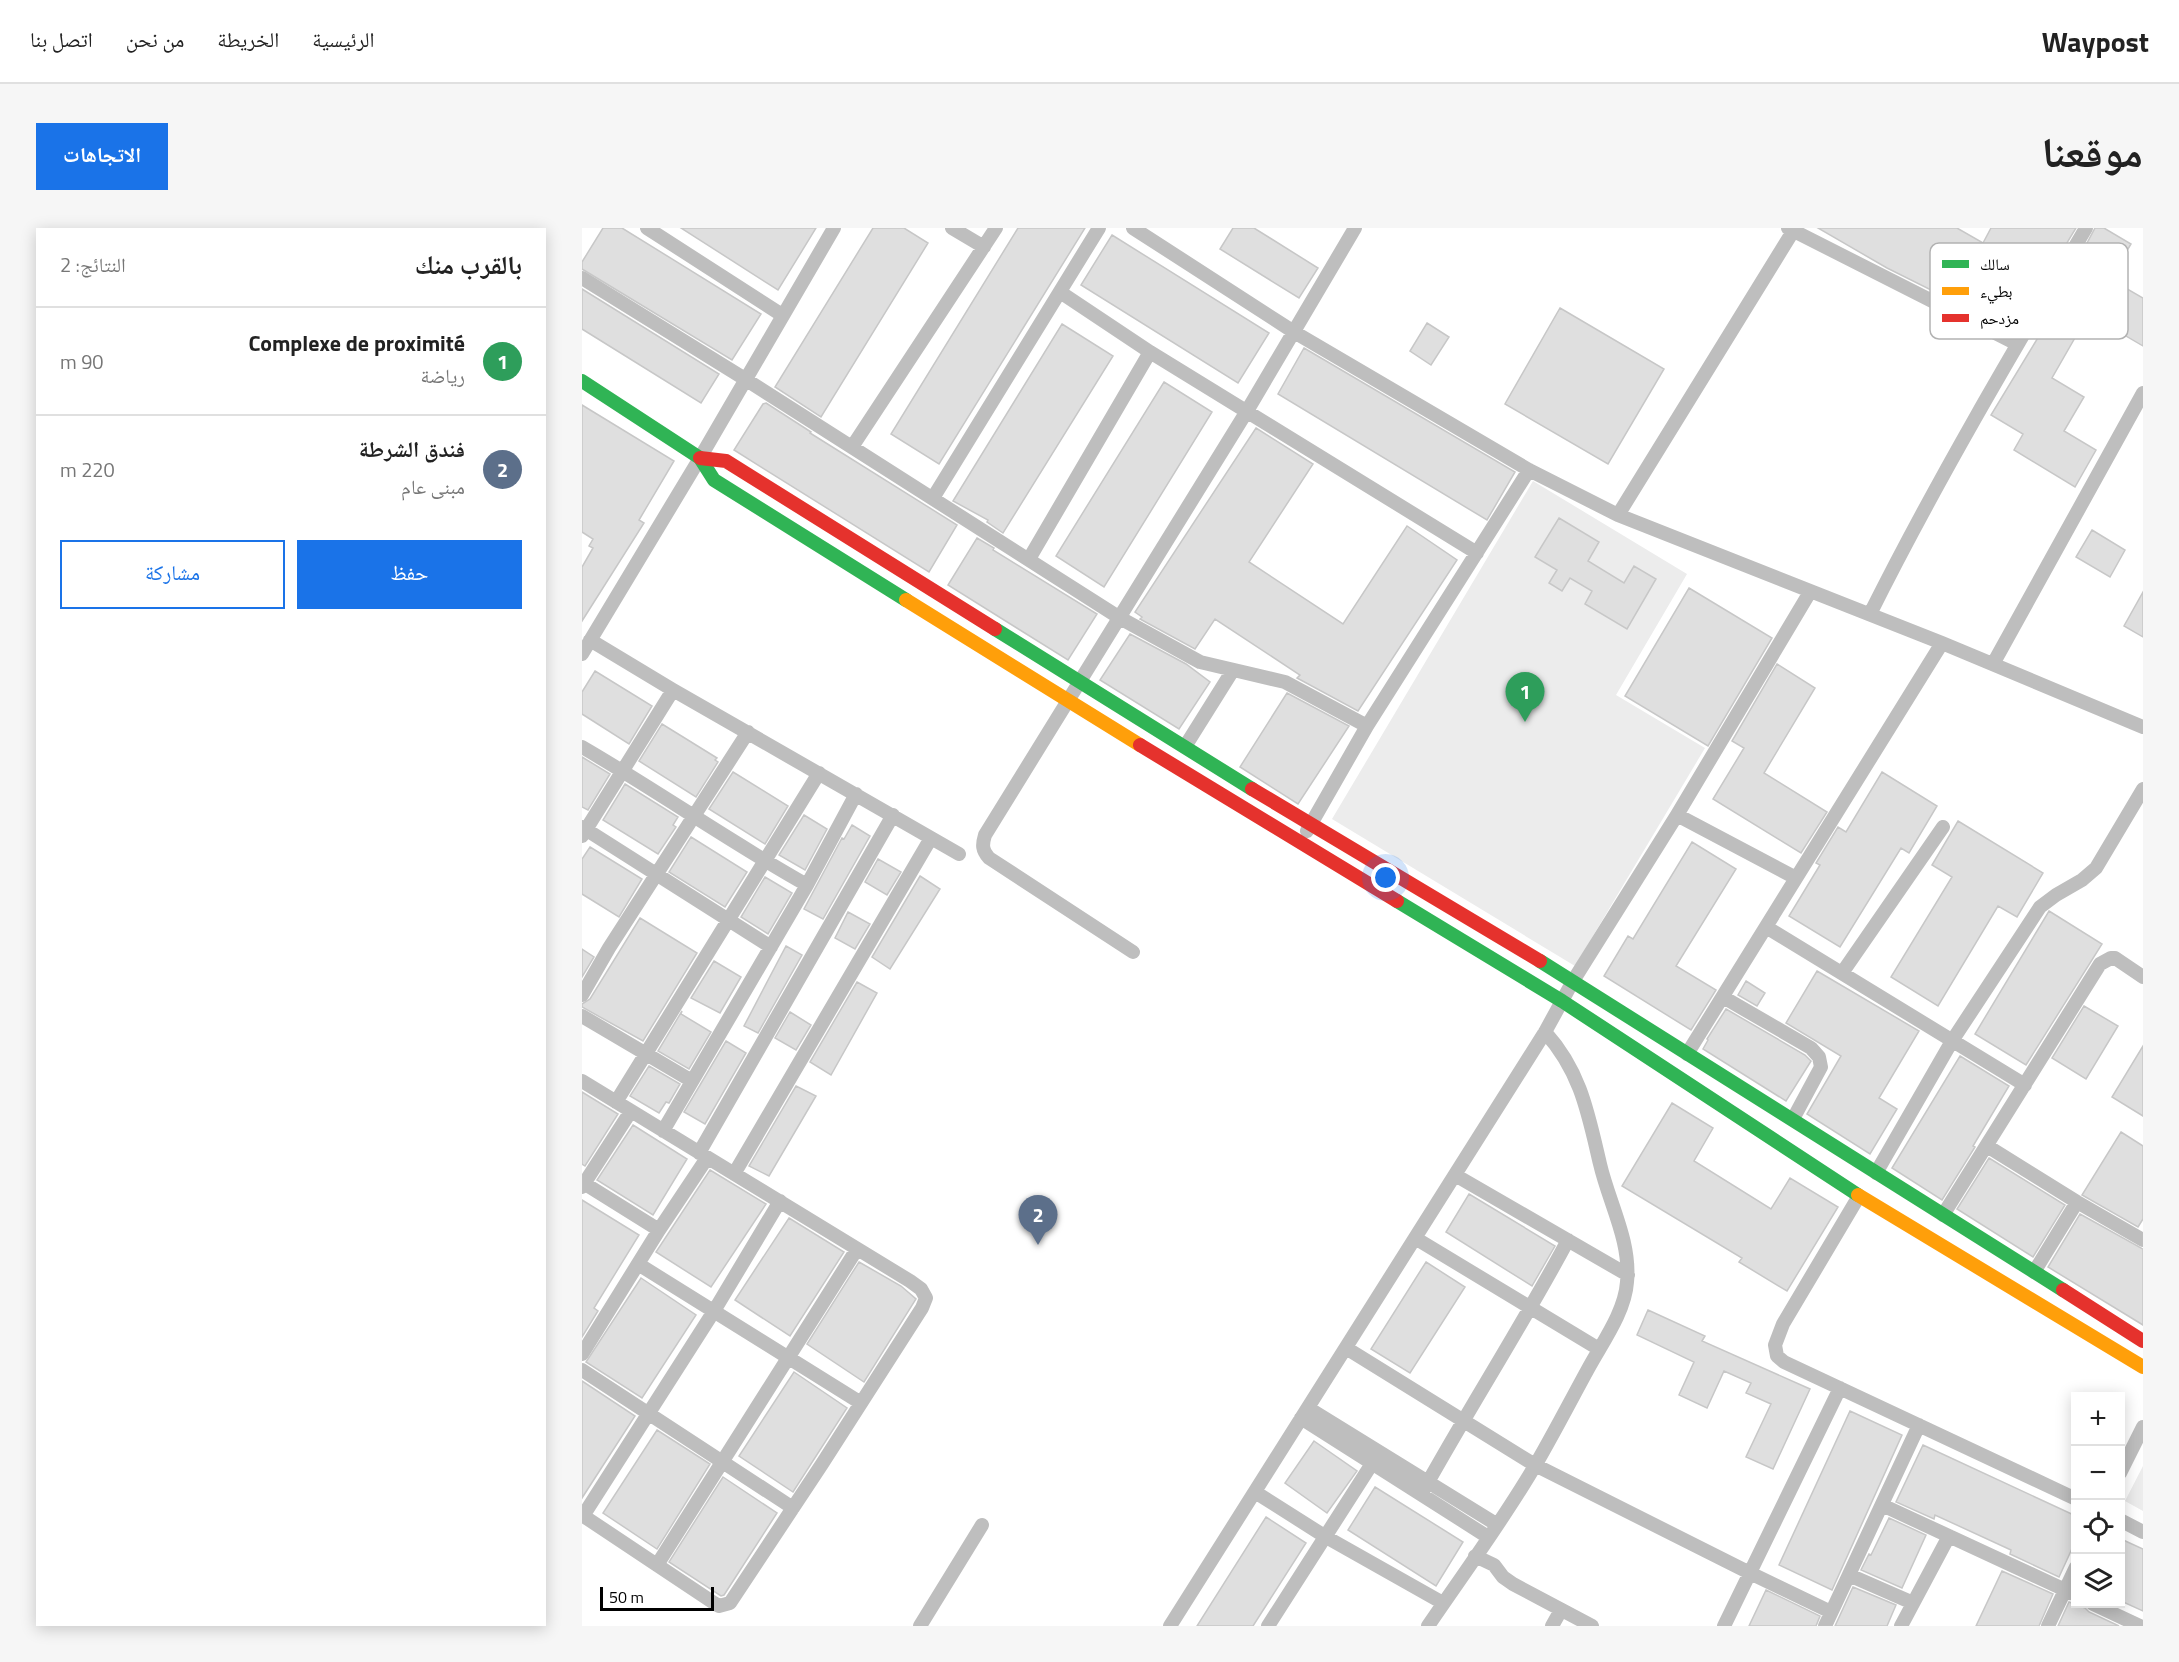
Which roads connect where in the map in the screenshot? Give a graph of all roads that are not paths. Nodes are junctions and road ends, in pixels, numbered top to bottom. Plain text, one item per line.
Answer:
1 (834, 228) edge
2 (952, 228) edge
3 (996, 228) edge
4 (1099, 228) edge
5 (1133, 228) edge
6 (1354, 228) edge
7 (2086, 228) edge
8 (651, 229) edge
9 (1792, 229) edge
10 (2077, 243) edge
11 (984, 247) junction
12 (582, 278) edge
13 (1060, 292) junction
14 (1930, 300) edge
15 (782, 315) junction
16 (1293, 332) junction
17 (2007, 339) edge
18 (2020, 339) edge
19 (2017, 344) junction
20 (1150, 351) junction
21 (745, 379) junction
22 (582, 381) edge
23 (2143, 393) edge
24 (1247, 411) junction
25 (852, 447) junction
26 (700, 458) junction
27 (1529, 470) junction
28 (933, 498) junction
29 (1618, 515) junction
30 (1477, 553) junction
31 (1029, 559) junction
32 (1810, 592) junction
33 (1870, 614) junction
34 (1120, 618) junction
35 (590, 640) junction
36 (1942, 643) junction
37 (582, 654) edge
38 (1993, 664) junction
39 (1233, 670) junction
40 (1080, 682) junction
41 (673, 690) junction
42 (1069, 702) junction
43 (1367, 726) junction
44 (2143, 727) edge
45 (748, 732) junction
46 (1186, 746) junction
47 (582, 747) edge
48 (622, 770) junction
49 (819, 773) junction
50 (2143, 789) edge
51 (856, 794) junction
52 (1677, 814) junction
53 (694, 815) junction
54 (893, 815) junction
55 (1310, 825) junction
56 (1943, 827) dead end
57 (583, 831) edge
58 (931, 838) junction
59 (1299, 842) junction
60 (959, 854) dead end
61 (764, 861) junction
62 (657, 873) junction
63 (1796, 878) junction
64 (807, 885) junction
65 (728, 919) junction
66 (1766, 927) junction
67 (771, 947) junction
68 (1132, 952) dead end
69 (1842, 974) junction
70 (2143, 977) edge
71 (1573, 981) junction
72 (582, 995) edge
73 (1724, 997) junction
74 (1562, 1001) junction
75 (582, 1016) edge
76 (1545, 1032) junction
77 (1952, 1041) junction
78 (1687, 1054) junction
79 (645, 1055) junction
80 (582, 1081) edge
81 (692, 1081) junction
82 (2025, 1085) junction
83 (616, 1102) junction
84 (631, 1111) junction
85 (1793, 1119) junction
86 (663, 1131) junction
87 (1987, 1146) junction
88 (703, 1156) junction
89 (1876, 1173) junction
90 (734, 1174) junction
91 (1455, 1175) junction
92 (583, 1184) edge
93 (1859, 1196) junction
94 (780, 1201) junction
95 (2077, 1202) junction
96 (1943, 1215) junction
97 (659, 1230) junction
98 (1415, 1238) junction
99 (1568, 1240) junction
100 (2143, 1240) edge
101 (857, 1250) junction
102 (638, 1264) junction
103 (2034, 1272) junction
104 (1628, 1275) junction
105 (1532, 1307) junction
106 (714, 1311) junction
107 (2143, 1341) edge
108 (1346, 1348) junction
109 (1599, 1348) junction
110 (582, 1354) edge
111 (790, 1357) junction
112 (2143, 1367) edge
113 (582, 1370) edge
114 (1840, 1388) junction
115 (861, 1403) junction
116 (649, 1413) junction
117 (1305, 1413) junction
118 (1462, 1420) junction
119 (1919, 1425) junction
120 (2143, 1426) edge
121 (723, 1461) junction
122 (1373, 1462) junction
123 (2125, 1464) edge
124 (1535, 1465) junction
125 (1425, 1487) junction
126 (1255, 1492) junction
127 (2071, 1497) edge
128 (1882, 1505) junction
129 (793, 1508) junction
130 (583, 1516) edge
131 (2125, 1522) edge
132 (1496, 1524) junction
133 (982, 1525) dead end
134 (2143, 1532) edge
135 (1949, 1536) junction
136 (1326, 1537) junction
137 (1488, 1537) junction
138 (1475, 1556) junction
139 (657, 1565) junction
140 (1750, 1573) junction
141 (1849, 1575) junction
142 (2070, 1592) edge
143 (1913, 1603) junction
144 (1443, 1604) junction
145 (2101, 1608) edge
146 (1561, 1610) junction
147 (1831, 1612) junction
148 (920, 1626) edge
149 (1170, 1626) edge
150 (1268, 1626) edge
151 (1428, 1626) edge
152 (1552, 1626) edge
153 (1592, 1626) edge
154 (1724, 1626) edge
155 (1825, 1626) edge
156 (1901, 1626) edge
157 (2048, 1626) edge
158 (2138, 1626) edge

1 - 15 street
2 - 11 street
3 - 11 street
4 - 13 street
5 - 16 street
6 - 16 street
7 - 10 street
8 - 15 street
9 - 14 street
9 - 29 street
11 - 25 street
12 - 21 street
13 - 20 street
13 - 28 street
15 - 21 street
16 - 24 street
16 - 27 street
17 - 19 street
18 - 19 street
19 - 33 street
20 - 24 street
20 - 31 street
21 - 25 street
21 - 26 street
22 - 26 street
23 - 38 street
24 - 30 street
24 - 34 street
25 - 28 street
26 - 35 street
26 - 40 street
26 - 42 street
27 - 29 street
27 - 30 street
28 - 31 street
29 - 32 street
30 - 43 street
31 - 34 street
32 - 33 street
32 - 52 street
33 - 36 street
34 - 39 street
34 - 40 street
35 - 37 street
35 - 41 street
36 - 38 street
36 - 63 street
38 - 44 street
39 - 43 street
39 - 46 street
40 - 42 street
40 - 46 street
41 - 45 street
41 - 48 street
42 - 59 street
42 - 68 street
43 - 55 street
45 - 49 street
45 - 53 street
46 - 55 street
47 - 48 street
48 - 53 street
48 - 57 street
49 - 51 street
49 - 61 street
50 - 77 street
51 - 54 street
51 - 64 street
52 - 63 street
52 - 71 street
53 - 61 street
53 - 62 street
54 - 58 street
54 - 88 street
55 - 59 street
55 - 71 street
56 - 69 street
57 - 62 street
58 - 60 street
58 - 90 street
59 - 74 street
61 - 64 street
61 - 65 street
62 - 65 street
62 - 72 street
63 - 66 street
64 - 67 street
65 - 67 street
65 - 79 street
66 - 69 street
66 - 73 street
67 - 81 street
69 - 77 street
70 - 82 street
71 - 74 street
71 - 78 street
73 - 78 street
73 - 85 street
74 - 76 street
74 - 93 street
75 - 79 street
76 - 91 street
76 - 104 street
77 - 82 street
77 - 89 street
78 - 85 street
79 - 81 street
79 - 83 street
80 - 83 street
81 - 86 street
82 - 87 street
83 - 84 street
84 - 86 street
84 - 92 street
85 - 89 street
86 - 88 street
87 - 95 street
87 - 96 street
88 - 90 street
88 - 97 street
89 - 96 street
90 - 94 street
91 - 98 street
91 - 99 street
92 - 97 street
93 - 112 street
93 - 114 street
94 - 101 street
94 - 106 street
95 - 100 street
95 - 103 street
96 - 103 street
97 - 102 street
98 - 105 street
98 - 108 street
99 - 104 street
99 - 105 street
101 - 111 street
101 - 115 street
102 - 106 street
102 - 110 street
103 - 107 street
104 - 109 street
105 - 109 street
105 - 118 street
106 - 111 street
106 - 116 street
108 - 117 street
108 - 118 street
109 - 124 street
111 - 115 street
111 - 121 street
113 - 116 street
114 - 119 street
114 - 140 street
115 - 129 street
116 - 121 street
116 - 130 street
117 - 122 street
117 - 125 street
117 - 126 street
118 - 124 street
118 - 125 street
119 - 127 street
119 - 128 street
120 - 123 street
121 - 129 street
121 - 139 street
122 - 125 street
122 - 136 street
124 - 132 street
124 - 140 street
125 - 132 street
125 - 137 street
126 - 136 street
126 - 149 street
128 - 135 street
128 - 141 street
129 - 139 street
130 - 139 street
131 - 134 street
132 - 137 street
133 - 148 street
135 - 142 street
135 - 143 street
136 - 144 street
136 - 150 street
137 - 138 street
138 - 144 street
138 - 146 street
140 - 147 street
140 - 154 street
141 - 143 street
141 - 147 street
142 - 157 street
143 - 156 street
144 - 151 street
145 - 158 street
146 - 152 street
146 - 153 street
147 - 155 street

